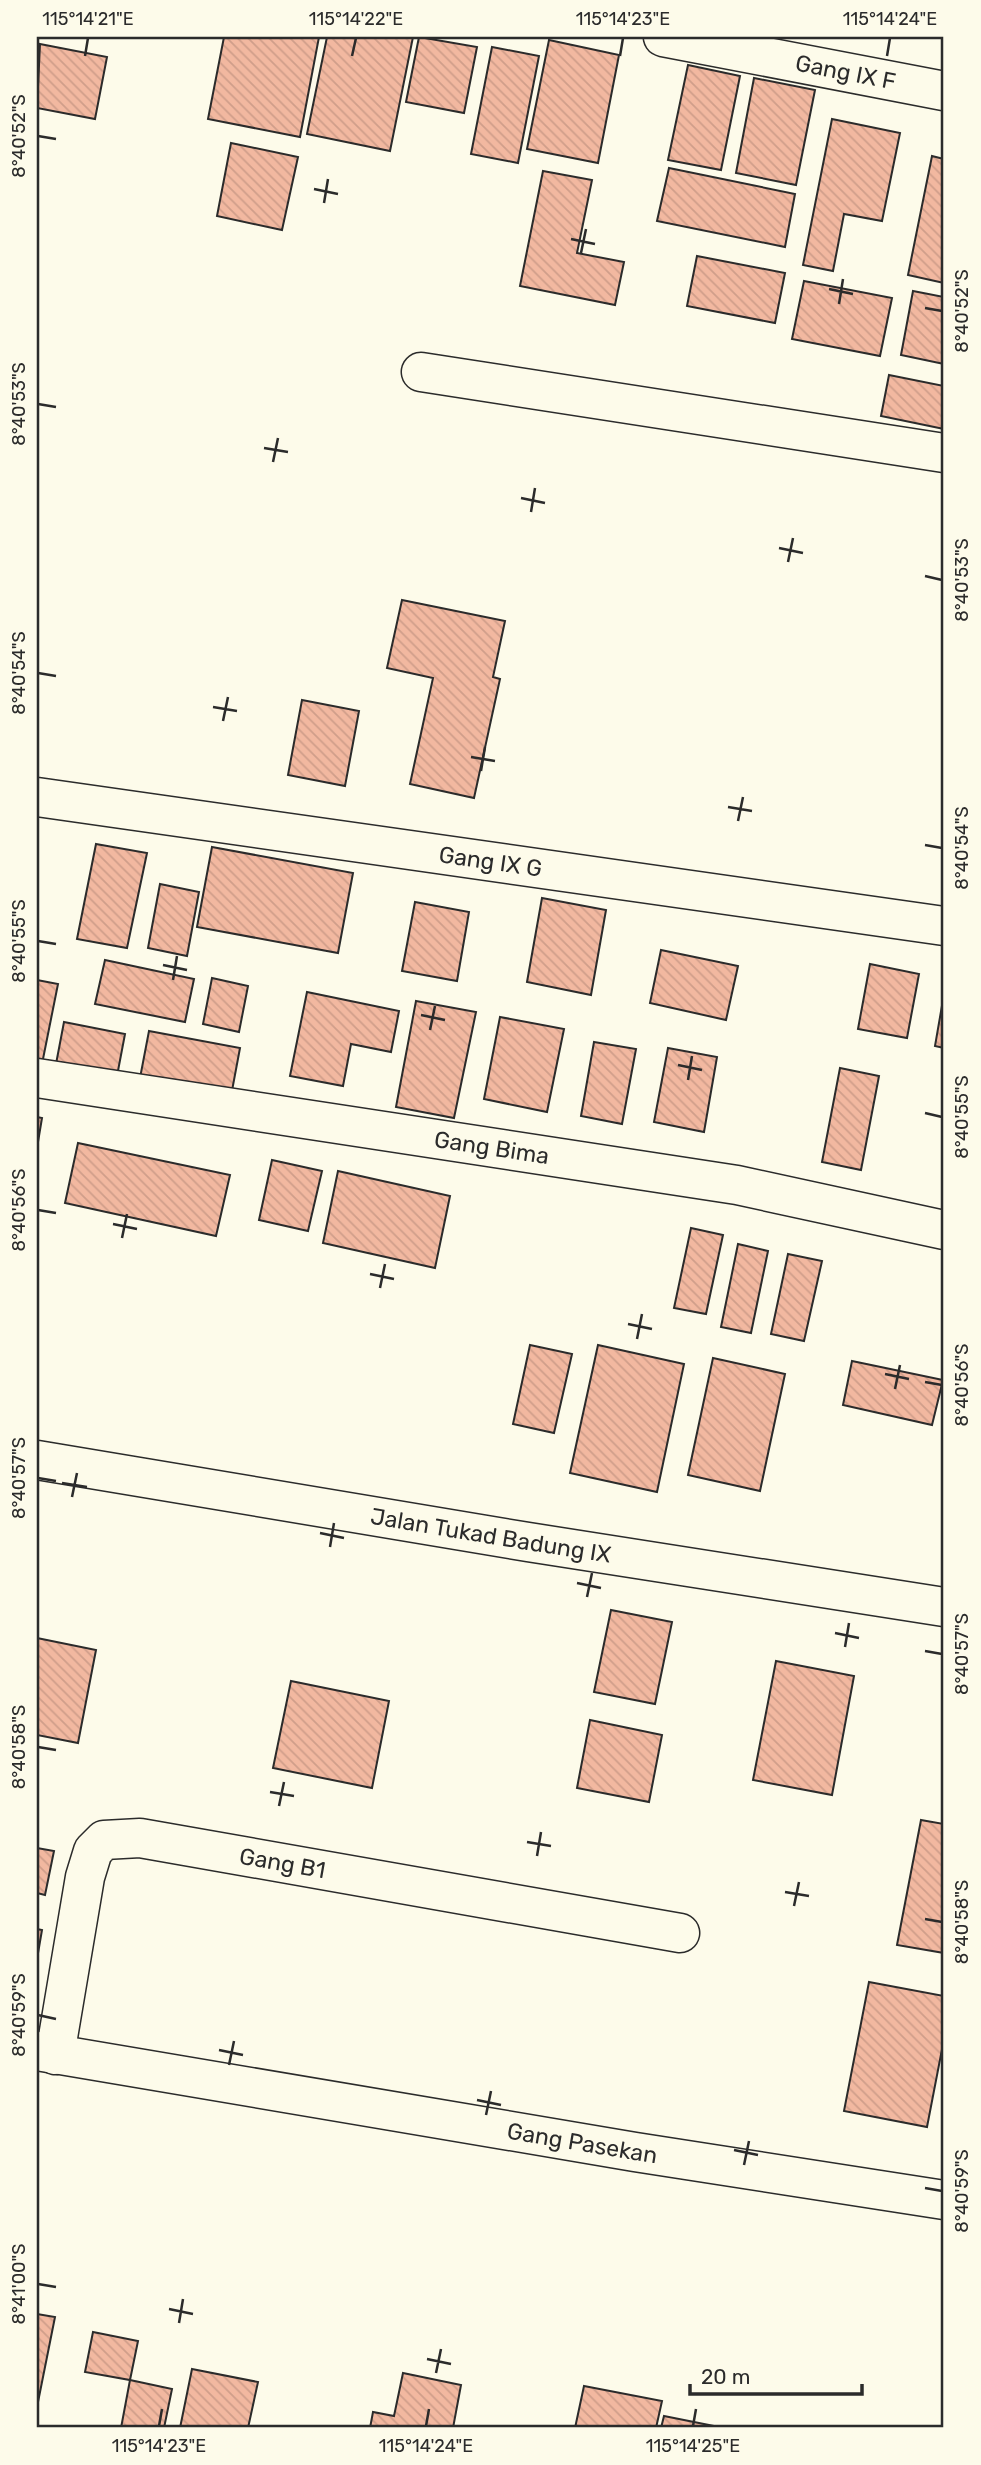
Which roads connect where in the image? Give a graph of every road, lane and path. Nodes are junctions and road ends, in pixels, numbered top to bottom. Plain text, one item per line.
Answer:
1 (663, 37) edge
2 (944, 91) edge
3 (421, 372) dead end
4 (944, 453) edge
5 (37, 797) edge
6 (944, 926) edge
7 (37, 1078) edge
8 (944, 1230) edge
9 (37, 1460) edge
10 (944, 1606) edge
11 (680, 1933) dead end
12 (46, 2053) edge
13 (944, 2200) edge

1 - 2 street, Gang IX F
3 - 4 street
5 - 6 street, Gang IX G
7 - 8 street, Gang Bima
9 - 10 street, Jalan Tukad Badung IX
11 - 12 street, Gang B1
12 - 13 street, Gang Pasekan

